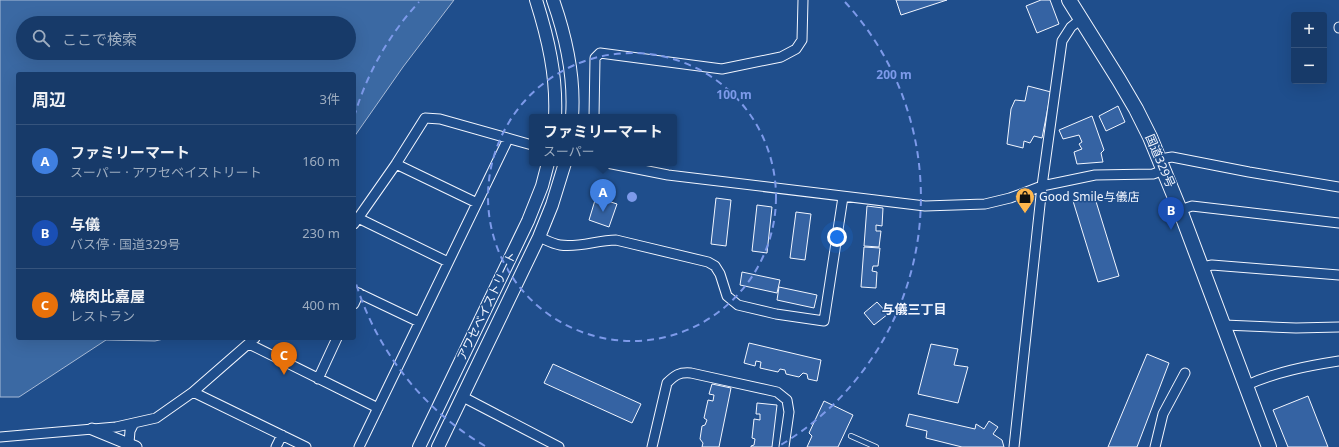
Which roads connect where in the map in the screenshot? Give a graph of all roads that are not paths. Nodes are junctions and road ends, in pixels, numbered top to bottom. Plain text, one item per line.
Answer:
1 (536, 0) edge
2 (553, 0) edge
3 (803, 0) edge
4 (1069, 0) edge
5 (1081, 19) junction
6 (555, 114) edge
7 (572, 114) edge
8 (594, 114) edge
9 (508, 139) junction
10 (529, 144) edge
11 (396, 164) junction
12 (1162, 165) junction
13 (547, 166) edge
14 (564, 166) edge
15 (622, 166) edge
16 (1042, 186) junction
17 (1339, 187) edge
18 (843, 197) junction
19 (477, 203) junction
20 (1180, 210) junction
21 (356, 221) edge
22 (1339, 223) edge
23 (539, 237) junction
24 (448, 262) junction
25 (1202, 267) junction
26 (1339, 275) edge
27 (356, 292) edge
28 (419, 322) junction
29 (1224, 325) junction
30 (1339, 327) edge
31 (336, 340) edge
32 (252, 341) edge
33 (1339, 360) edge
34 (1185, 374) dead end
35 (318, 379) junction
36 (1245, 386) junction
37 (193, 392) junction
38 (463, 397) junction
39 (378, 408) junction
40 (134, 423) junction
41 (92, 429) junction
42 (282, 435) junction
43 (850, 436) dead end
44 (0, 438) edge
45 (132, 445) edge
46 (276, 447) edge
47 (306, 447) edge
48 (359, 447) edge
49 (419, 447) edge
50 (438, 447) edge
51 (559, 447) edge
52 (652, 447) edge
53 (784, 447) edge
54 (876, 447) edge
55 (1014, 447) edge
56 (1155, 447) edge
57 (1269, 447) edge

1 - 6 main road
2 - 7 main road
3 - 8 street
4 - 5 highway, 国道329号
5 - 12 highway, 国道329号
5 - 16 street
9 - 10 street
9 - 11 street
9 - 19 street
11 - 19 street
11 - 21 street
12 - 16 street
12 - 17 street
12 - 20 highway, 国道329号
13 - 49 main road, アワセベイストリート
14 - 23 main road, アワセベイストリート
15 - 18 street
16 - 18 street
16 - 55 street
18 - 23 street
19 - 24 street
20 - 22 street
20 - 25 highway, 国道329号
21 - 24 street
23 - 38 main road, アワセベイストリート
24 - 28 street
25 - 26 street
25 - 29 highway, 国道329号
27 - 28 street
28 - 39 street
29 - 30 street
29 - 36 highway, 国道329号
31 - 35 street
32 - 35 street
32 - 37 street
33 - 36 street
34 - 56 street
35 - 39 street
36 - 57 highway, 国道329号
37 - 40 street
37 - 42 street
38 - 50 main road, アワセベイストリート
38 - 51 street
39 - 48 street
40 - 41 street
40 - 45 street
41 - 44 street
41 - 45 street
42 - 46 street
42 - 47 street
43 - 54 lane
52 - 53 street

